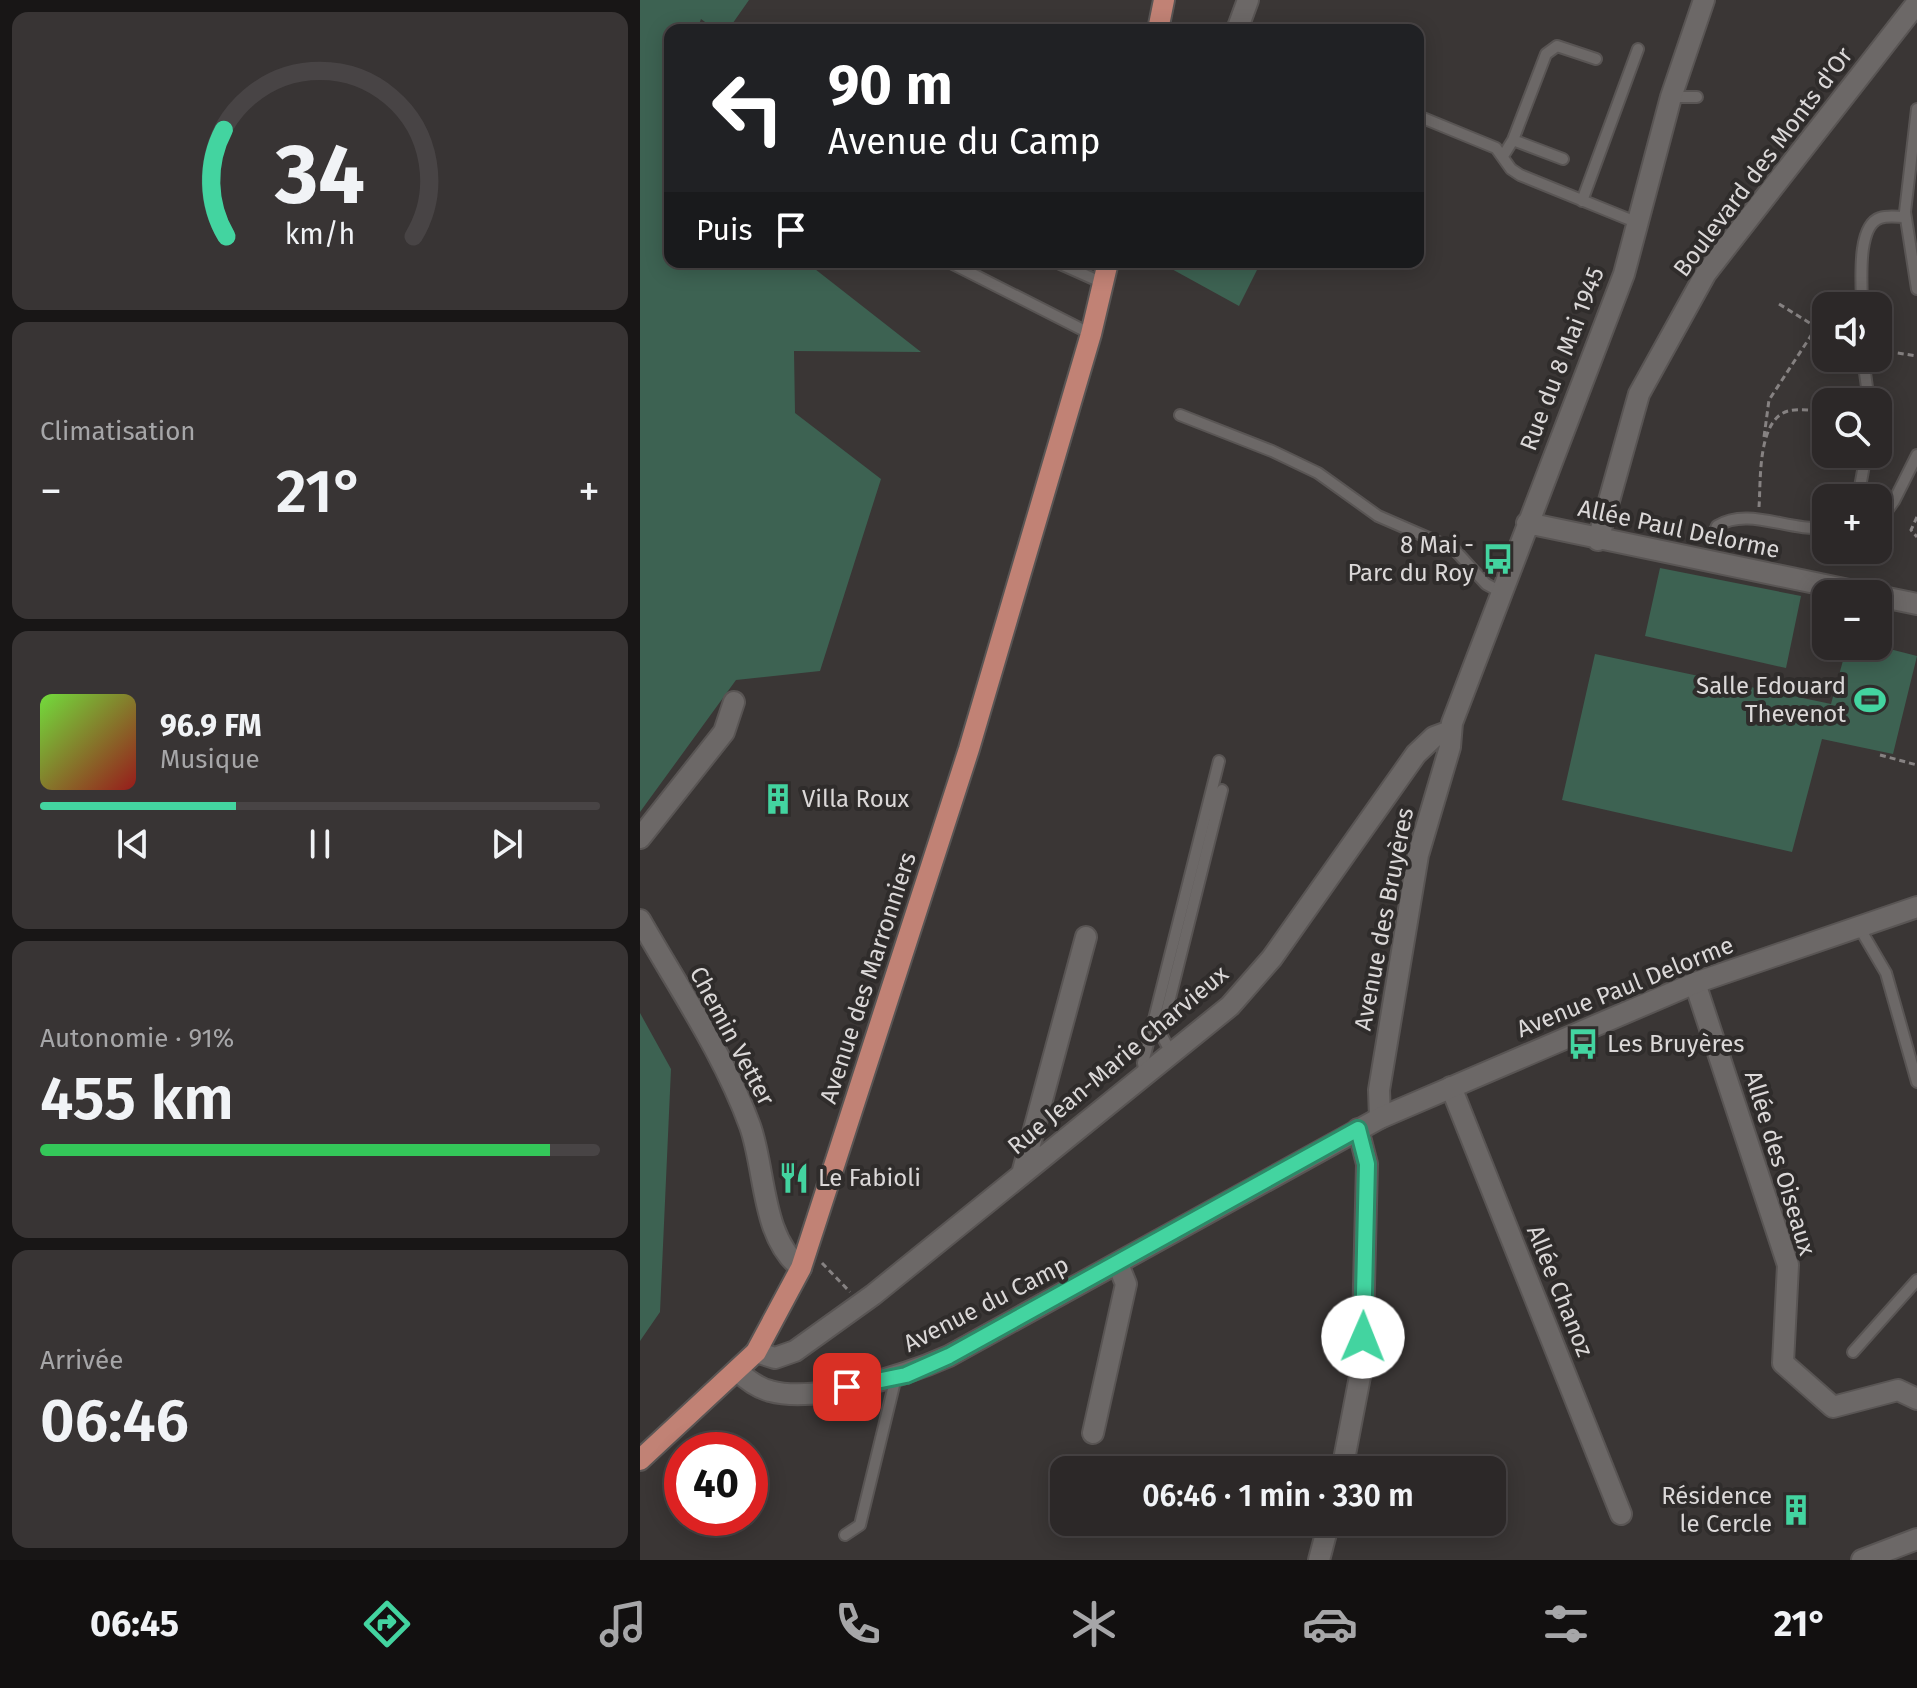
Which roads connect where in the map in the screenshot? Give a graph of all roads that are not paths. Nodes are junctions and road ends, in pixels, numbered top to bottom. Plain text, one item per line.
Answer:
1 (1164, 0) edge
2 (1248, 0) edge
3 (1704, 0) edge
4 (1917, 3) edge
5 (1159, 24) edge
6 (1239, 24) edge
7 (1638, 49) dead end
8 (1596, 59) dead end
9 (1671, 97) junction
10 (1697, 97) dead end
11 (1917, 109) edge
12 (1424, 118) edge
13 (1915, 136) edge
14 (1513, 140) junction
15 (1503, 156) junction
16 (1563, 159) dead end
17 (1582, 201) junction
18 (1905, 217) junction
19 (1638, 223) junction
20 (961, 268) edge
21 (1069, 268) edge
22 (1107, 268) edge
23 (1103, 283) junction
24 (1917, 289) edge
25 (1863, 292) edge
26 (1091, 334) junction
27 (1180, 415) dead end
28 (1917, 455) edge
29 (1892, 504) edge
30 (1527, 523) junction
31 (1812, 530) edge
32 (1711, 539) dead end
33 (1598, 540) junction
34 (1812, 583) edge
35 (1501, 592) junction
36 (1892, 599) edge
37 (1917, 604) edge
38 (734, 702) dead end
39 (1450, 731) junction
40 (1219, 761) dead end
41 (1222, 790) dead end
42 (640, 838) edge
43 (1917, 907) edge
44 (640, 920) edge
45 (1859, 927) junction
46 (1086, 937) dead end
47 (1695, 983) junction
48 (1171, 1053) junction
49 (1145, 1074) junction
50 (1917, 1082) edge
51 (1451, 1087) junction
52 (1380, 1118) junction
53 (1358, 1129) junction
54 (1022, 1174) junction
55 (809, 1263) junction
56 (1118, 1264) junction
57 (1917, 1280) edge
58 (756, 1352) junction
59 (1853, 1352) dead end
60 (738, 1372) junction
61 (896, 1377) junction
62 (1917, 1399) edge
63 (1093, 1433) dead end
64 (1345, 1456) edge
65 (640, 1460) edge
66 (1621, 1514) dead end
67 (845, 1535) dead end
68 (1325, 1536) edge
69 (1917, 1539) edge
70 (1319, 1560) edge
71 (1862, 1560) edge

1 - 5 main road
2 - 6 street
3 - 9 street, Rue du 8 Mai 1945
4 - 33 street, Boulevard des Monts d'Or
7 - 17 lane
8 - 14 lane
9 - 10 lane
9 - 19 street, Rue du 8 Mai 1945
11 - 13 lane
12 - 15 lane
13 - 18 lane
14 - 15 lane
14 - 16 lane
15 - 17 lane
17 - 19 lane
18 - 24 lane
18 - 25 lane
19 - 30 street, Rue du 8 Mai 1945
20 - 26 lane
21 - 23 lane
22 - 23 main road, Avenue des Marronniers
23 - 26 main road, Avenue des Marronniers
26 - 55 main road, Avenue des Marronniers
27 - 35 lane
28 - 29 lane
30 - 33 street, Allée Paul Delorme
30 - 35 street, Rue du 8 Mai 1945
31 - 32 lane
33 - 34 street, Allée Paul Delorme
35 - 39 street, Rue du 8 Mai 1945
36 - 37 street
38 - 42 street
39 - 48 street, Rue Jean-Marie Charvieux
39 - 52 street, Avenue des Bruyères
40 - 49 lane
41 - 48 lane
43 - 45 street, Avenue Paul Delorme
44 - 55 street, Chemin Vetter
45 - 47 street, Avenue Paul Delorme
45 - 50 lane
46 - 54 street
47 - 51 street, Avenue Paul Delorme
47 - 62 street, Allée des Oiseaux
48 - 49 street, Rue Jean-Marie Charvieux
49 - 54 street, Rue Jean-Marie Charvieux
51 - 52 street, Avenue Paul Delorme
51 - 66 street, Allée Chanoz
52 - 53 street, Avenue Paul Delorme
53 - 56 street, Avenue du Camp
53 - 64 street
54 - 58 street, Rue Jean-Marie Charvieux
55 - 58 main road, Avenue des Marronniers
56 - 61 street, Avenue du Camp
56 - 63 street
57 - 59 lane
58 - 60 main road, Avenue des Marronniers
60 - 61 street, Avenue du Camp
60 - 65 main road
61 - 67 lane
68 - 70 street
69 - 71 street

